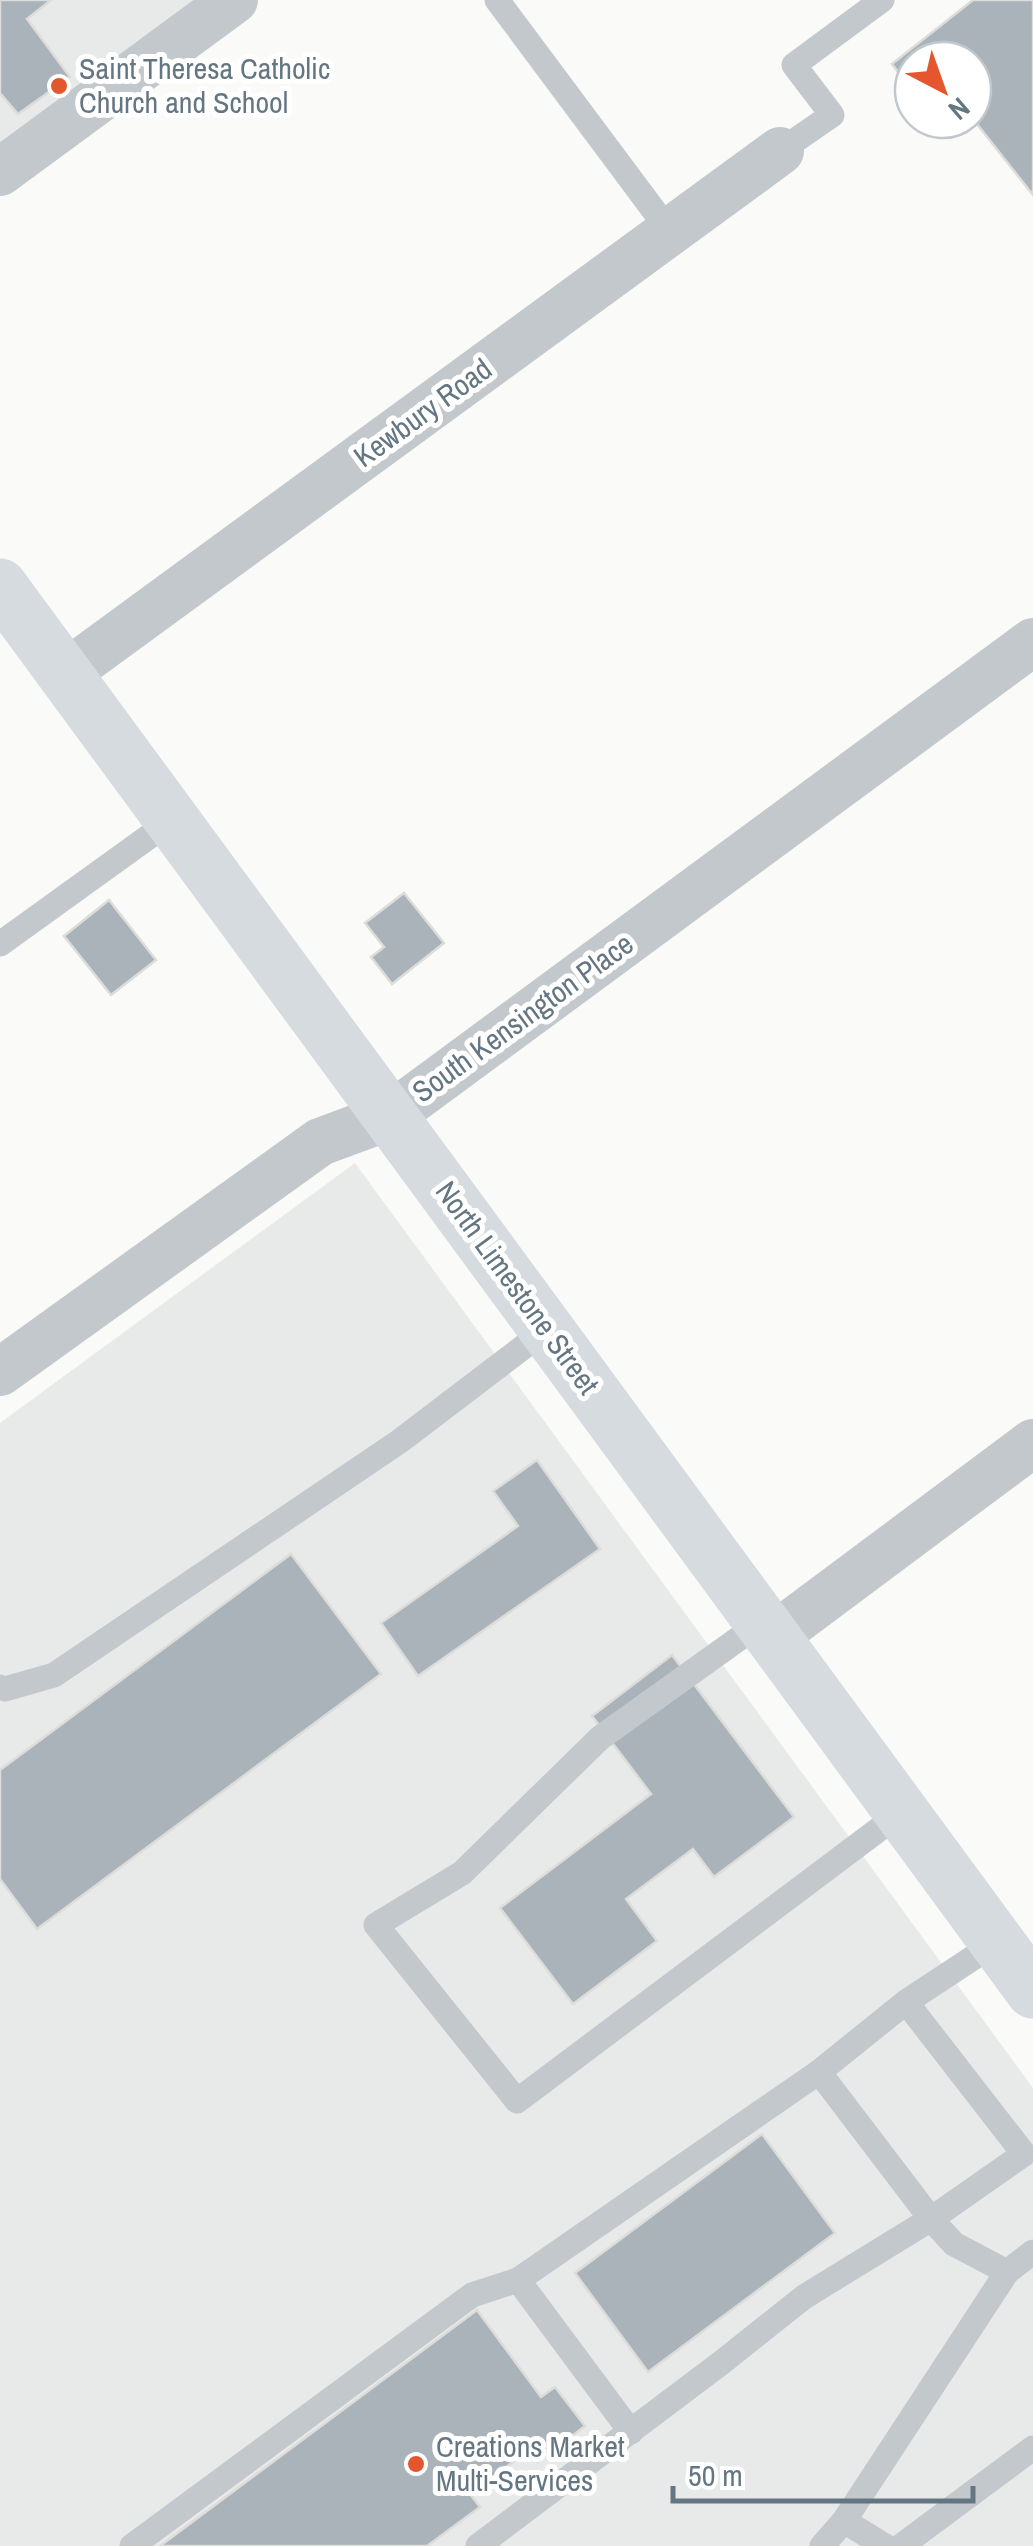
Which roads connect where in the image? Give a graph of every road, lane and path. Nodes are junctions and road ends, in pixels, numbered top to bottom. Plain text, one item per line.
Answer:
1 (234, 0) edge
2 (497, 0) edge
3 (882, 0) edge
4 (780, 151) joint
5 (0, 172) edge
6 (670, 232) junction
7 (0, 586) edge
8 (1033, 642) edge
9 (65, 674) junction
10 (172, 820) junction
11 (0, 944) edge
12 (390, 1116) junction
13 (546, 1329) junction
14 (0, 1372) edge
15 (1033, 1443) edge
16 (768, 1629) junction
17 (0, 1687) edge
18 (902, 1812) junction
19 (997, 1942) junction
20 (1033, 1992) edge
21 (906, 2002) junction
22 (819, 2072) junction
23 (931, 2220) junction
24 (1033, 2252) edge
25 (1008, 2272) junction
26 (518, 2280) junction
27 (631, 2432) junction
28 (1033, 2448) edge
29 (844, 2521) junction
30 (484, 2544) edge
31 (132, 2546) edge
32 (822, 2546) edge
33 (886, 2546) edge
34 (902, 2546) edge

1 - 5 street
2 - 6 lane
3 - 4 lane
4 - 6 street, Kewbury Road
6 - 9 street, Kewbury Road
7 - 9 main road, North Limestone Street
8 - 12 street, South Kensington Place
9 - 10 main road, North Limestone Street
10 - 11 lane
10 - 12 main road, North Limestone Street
12 - 13 main road, North Limestone Street
12 - 14 street, South Kensington Place
13 - 16 main road, North Limestone Street
13 - 17 lane
15 - 16 street
16 - 18 main road, North Limestone Street
16 - 18 lane
18 - 19 main road, North Limestone Street
19 - 20 main road, North Limestone Street
19 - 21 lane
21 - 22 lane
21 - 23 lane
22 - 23 lane
22 - 26 lane
23 - 25 lane
23 - 27 lane
24 - 25 lane
25 - 29 lane
26 - 27 lane
26 - 31 lane
27 - 30 lane
28 - 34 lane
29 - 32 lane
29 - 33 lane

